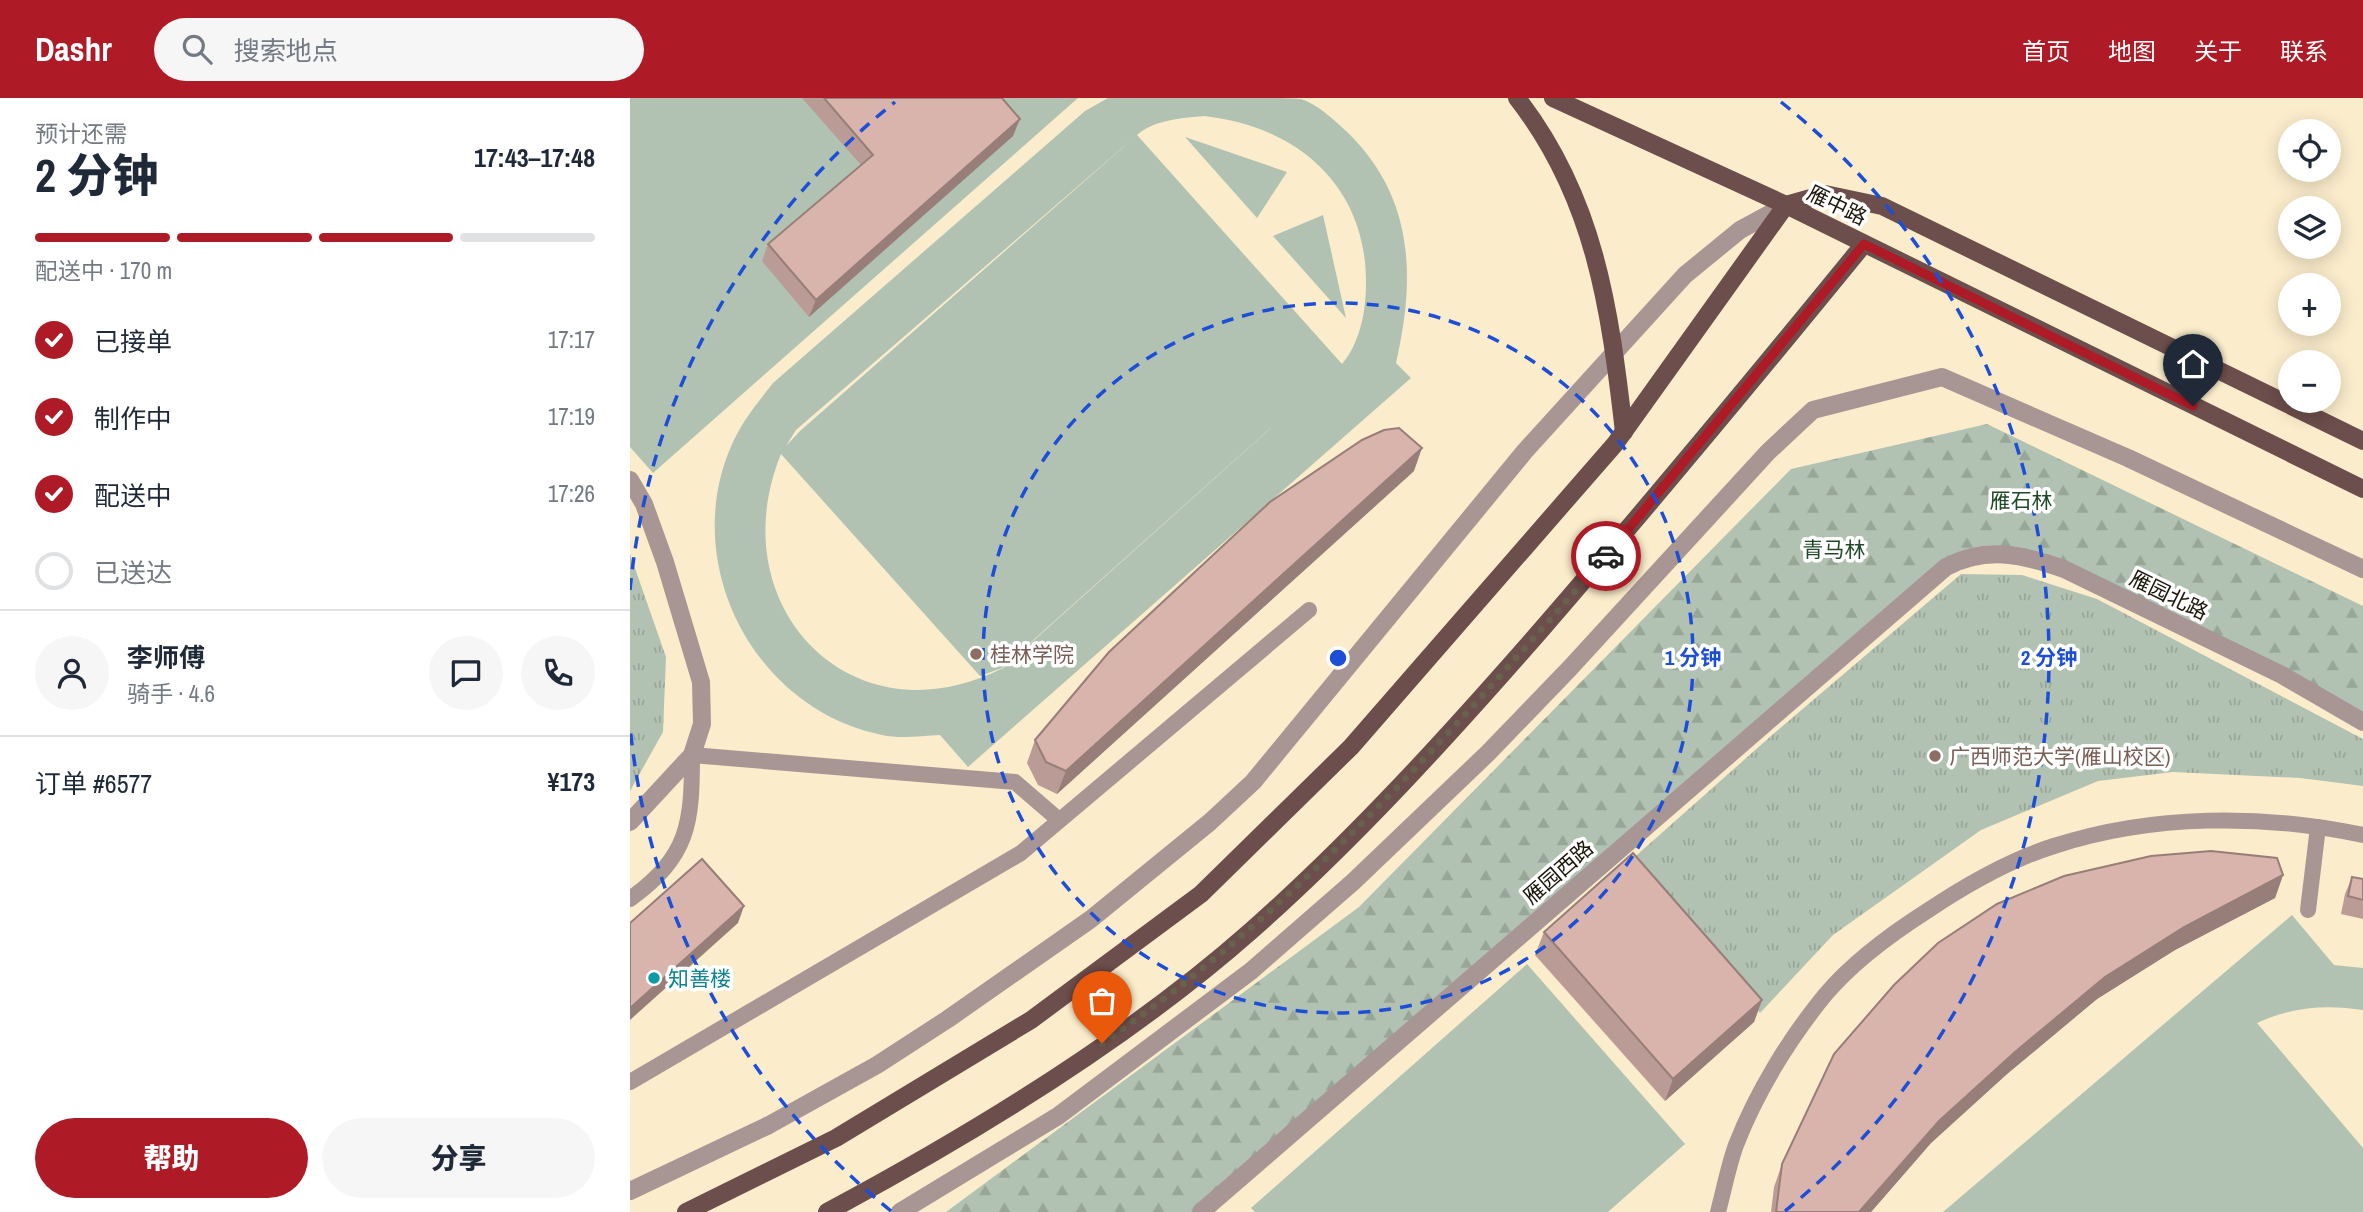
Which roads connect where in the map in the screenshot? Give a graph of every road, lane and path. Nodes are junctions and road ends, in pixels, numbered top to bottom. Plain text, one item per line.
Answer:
1 (1517, 98) edge
2 (1564, 101) edge
3 (1786, 205) junction
4 (1864, 244) junction
5 (1615, 352) junction
6 (1624, 432) junction
7 (2363, 441) edge
8 (630, 480) edge
9 (2363, 489) edge
10 (1946, 567) joint
11 (2363, 569) edge
12 (1309, 610) dead end
13 (2363, 722) edge
14 (692, 755) junction
15 (1059, 820) junction
16 (630, 822) edge
17 (2318, 827) junction
18 (2363, 835) edge
19 (630, 899) edge
20 (2308, 910) dead end
21 (630, 1082) edge
22 (630, 1191) edge
23 (1204, 1211) edge
24 (686, 1212) edge
25 (827, 1212) edge
26 (900, 1212) edge
27 (1718, 1212) edge

1 - 5 main road
2 - 3 main road
3 - 4 main road, 雁中路
3 - 5 street
3 - 6 main road
3 - 7 main road, 雁中路
4 - 9 main road, 雁中路
4 - 25 main road
5 - 6 main road
5 - 22 street
6 - 24 main road
8 - 14 street
10 - 13 street, 雁园北路
10 - 23 street, 雁园西路
11 - 26 street
12 - 15 lane
14 - 15 lane
14 - 16 street
14 - 19 lane
15 - 21 lane
17 - 18 lane
17 - 20 lane
17 - 27 lane

